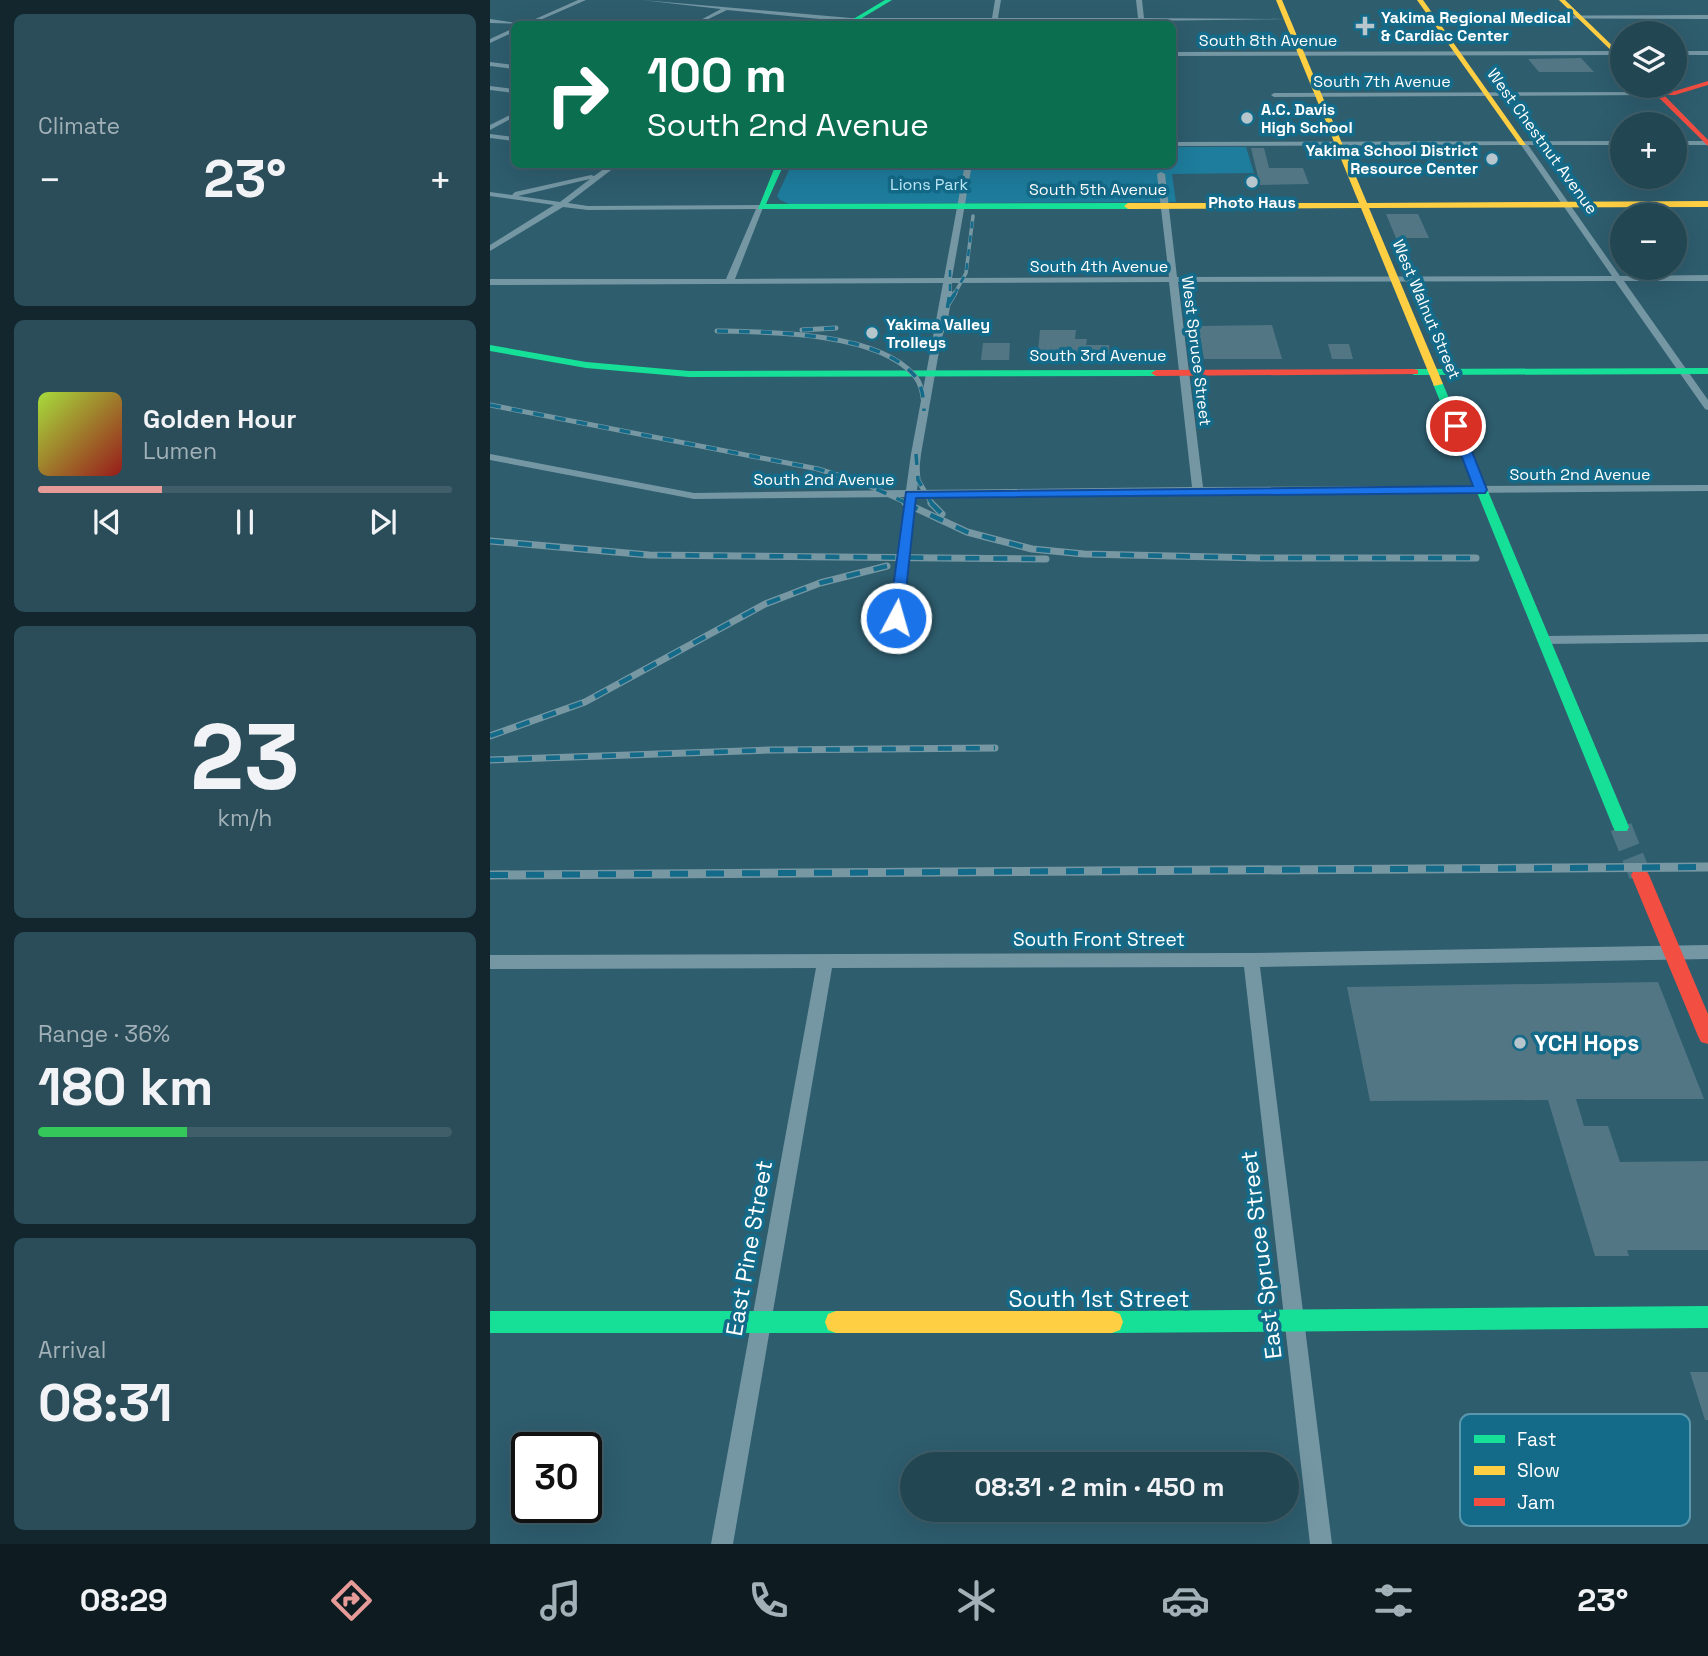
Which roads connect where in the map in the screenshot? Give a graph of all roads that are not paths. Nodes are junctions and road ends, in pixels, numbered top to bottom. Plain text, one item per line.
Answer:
1 (583, 0) edge
2 (644, 0) edge
3 (889, 0) edge
4 (998, 0) edge
5 (1139, 0) edge
6 (1279, 0) edge
7 (1420, 0) edge
8 (1562, 0) edge
9 (665, 1) edge
10 (727, 8) junction
11 (1580, 17) junction
12 (1708, 17) edge
13 (1433, 18) junction
14 (1287, 19) junction
15 (490, 21) edge
16 (532, 21) edge
17 (701, 21) edge
18 (841, 21) edge
19 (852, 21) edge
20 (994, 21) edge
21 (1142, 21) edge
22 (1176, 21) edge
23 (511, 23) edge
24 (511, 31) edge
25 (490, 41) edge
26 (1610, 46) edge
27 (1459, 53) junction
28 (1687, 53) edge
29 (1708, 53) edge
30 (1176, 54) edge
31 (1302, 54) junction
32 (1610, 55) edge
33 (490, 64) edge
34 (511, 67) edge
35 (490, 88) edge
36 (1706, 88) edge
37 (1687, 89) edge
38 (511, 91) edge
39 (1610, 92) edge
40 (1487, 94) junction
41 (1274, 95) dead end
42 (1319, 95) junction
43 (1668, 98) edge
44 (511, 117) edge
45 (490, 128) edge
46 (490, 136) edge
47 (511, 139) edge
48 (1523, 143) junction
49 (1610, 143) edge
50 (1687, 143) edge
51 (1708, 143) edge
52 (1176, 144) edge
53 (1340, 144) junction
54 (609, 168) edge
55 (778, 168) edge
56 (969, 168) edge
57 (1161, 174) dead end
58 (596, 176) junction
59 (490, 194) edge
60 (505, 196) junction
61 (490, 200) edge
62 (1708, 204) edge
63 (560, 205) junction
64 (1364, 205) junction
65 (1567, 205) junction
66 (1165, 206) junction
67 (761, 207) junction
68 (961, 207) junction
69 (490, 249) edge
70 (1610, 265) edge
71 (1610, 278) edge
72 (1687, 278) edge
73 (1708, 278) edge
74 (730, 280) junction
75 (1171, 280) junction
76 (1394, 280) junction
77 (1620, 280) edge
78 (948, 281) junction
79 (490, 282) edge
80 (490, 348) edge
81 (1435, 371) junction
82 (1683, 371) junction
83 (1708, 371) edge
84 (1184, 372) junction
85 (930, 373) junction
86 (1708, 407) edge
87 (490, 457) edge
88 (1708, 488) edge
89 (1198, 490) junction
90 (1481, 490) junction
91 (910, 494) junction
92 (896, 618) dead end
93 (1708, 638) edge
94 (1545, 640) junction
95 (1620, 827) tunnel mouth
96 (1640, 875) tunnel mouth
97 (1708, 952) edge
98 (1673, 953) junction
99 (1251, 960) junction
100 (825, 961) junction
101 (490, 962) edge
102 (1708, 1037) edge
103 (1708, 1317) edge
104 (490, 1322) edge
105 (760, 1322) junction
106 (1293, 1322) junction
107 (722, 1544) edge
108 (1321, 1544) edge

1 - 16 street
2 - 9 street
3 - 19 street
4 - 20 street
5 - 21 street
6 - 14 street, West Walnut Street
7 - 13 street, West Chestnut Avenue
8 - 11 street
9 - 10 street
10 - 17 street
10 - 18 street
11 - 12 street
11 - 13 street
11 - 26 street
13 - 27 street, West Chestnut Avenue
14 - 22 street
14 - 31 street, West Walnut Street
15 - 23 street
24 - 25 street
27 - 31 street, South 8th Avenue
27 - 32 street, South 8th Avenue
27 - 40 street, West Chestnut Avenue
28 - 29 street
30 - 31 street, South 8th Avenue
31 - 42 street, West Walnut Street
33 - 34 street
35 - 38 street
36 - 37 street
39 - 40 street, South 7th Avenue
40 - 42 street, South 7th Avenue
40 - 48 street, West Chestnut Avenue
41 - 42 street, South 7th Avenue
42 - 53 street, West Walnut Street
43 - 51 street
44 - 45 street
46 - 47 street
48 - 49 street
48 - 53 street
48 - 65 street, West Chestnut Avenue
50 - 51 street
52 - 53 street
53 - 64 street, West Walnut Street
54 - 58 street
55 - 67 street
56 - 68 street
57 - 66 street, West Spruce Street
58 - 60 street
58 - 63 street
59 - 60 street, South 5th Avenue
60 - 61 street
60 - 63 street, South 5th Avenue
62 - 65 street, South 5th Avenue
63 - 67 street, South 5th Avenue
63 - 69 street
64 - 65 street, South 5th Avenue
64 - 66 street, South 5th Avenue
64 - 76 street, West Walnut Street
65 - 70 street, West Chestnut Avenue
66 - 68 street, South 5th Avenue
66 - 75 street, West Spruce Street
67 - 68 street, South 5th Avenue
67 - 74 street
68 - 78 street
71 - 76 street, South 4th Avenue
72 - 73 street, South 4th Avenue
74 - 78 street, South 4th Avenue
74 - 79 street, South 4th Avenue
75 - 76 street, South 4th Avenue
75 - 78 street, South 4th Avenue
75 - 84 street, West Spruce Street
76 - 81 street, West Walnut Street
77 - 82 street, West Chestnut Avenue
78 - 85 street
80 - 85 street, South 3rd Avenue
81 - 82 street, South 3rd Avenue
81 - 84 street, South 3rd Avenue
81 - 90 street, West Walnut Street
82 - 83 street, South 3rd Avenue
82 - 86 street, West Chestnut Avenue
84 - 85 street, South 3rd Avenue
84 - 89 street, West Spruce Street
85 - 91 street
87 - 91 street, South 2nd Avenue
88 - 90 street, South 2nd Avenue
89 - 90 street, South 2nd Avenue
89 - 91 street, South 2nd Avenue
90 - 94 street, West Walnut Street
91 - 92 street
93 - 94 street
94 - 95 street, West Walnut Street
96 - 98 street
97 - 98 street, South Front Street
98 - 99 street, South Front Street
98 - 102 street
99 - 100 street, South Front Street
99 - 106 street, East Spruce Street
100 - 101 street, South Front Street
100 - 105 street, East Pine Street
103 - 106 street, South 1st Street
104 - 105 street, South 1st Street
105 - 106 street, South 1st Street
105 - 107 street, East Pine Street
106 - 108 street, East Spruce Street

